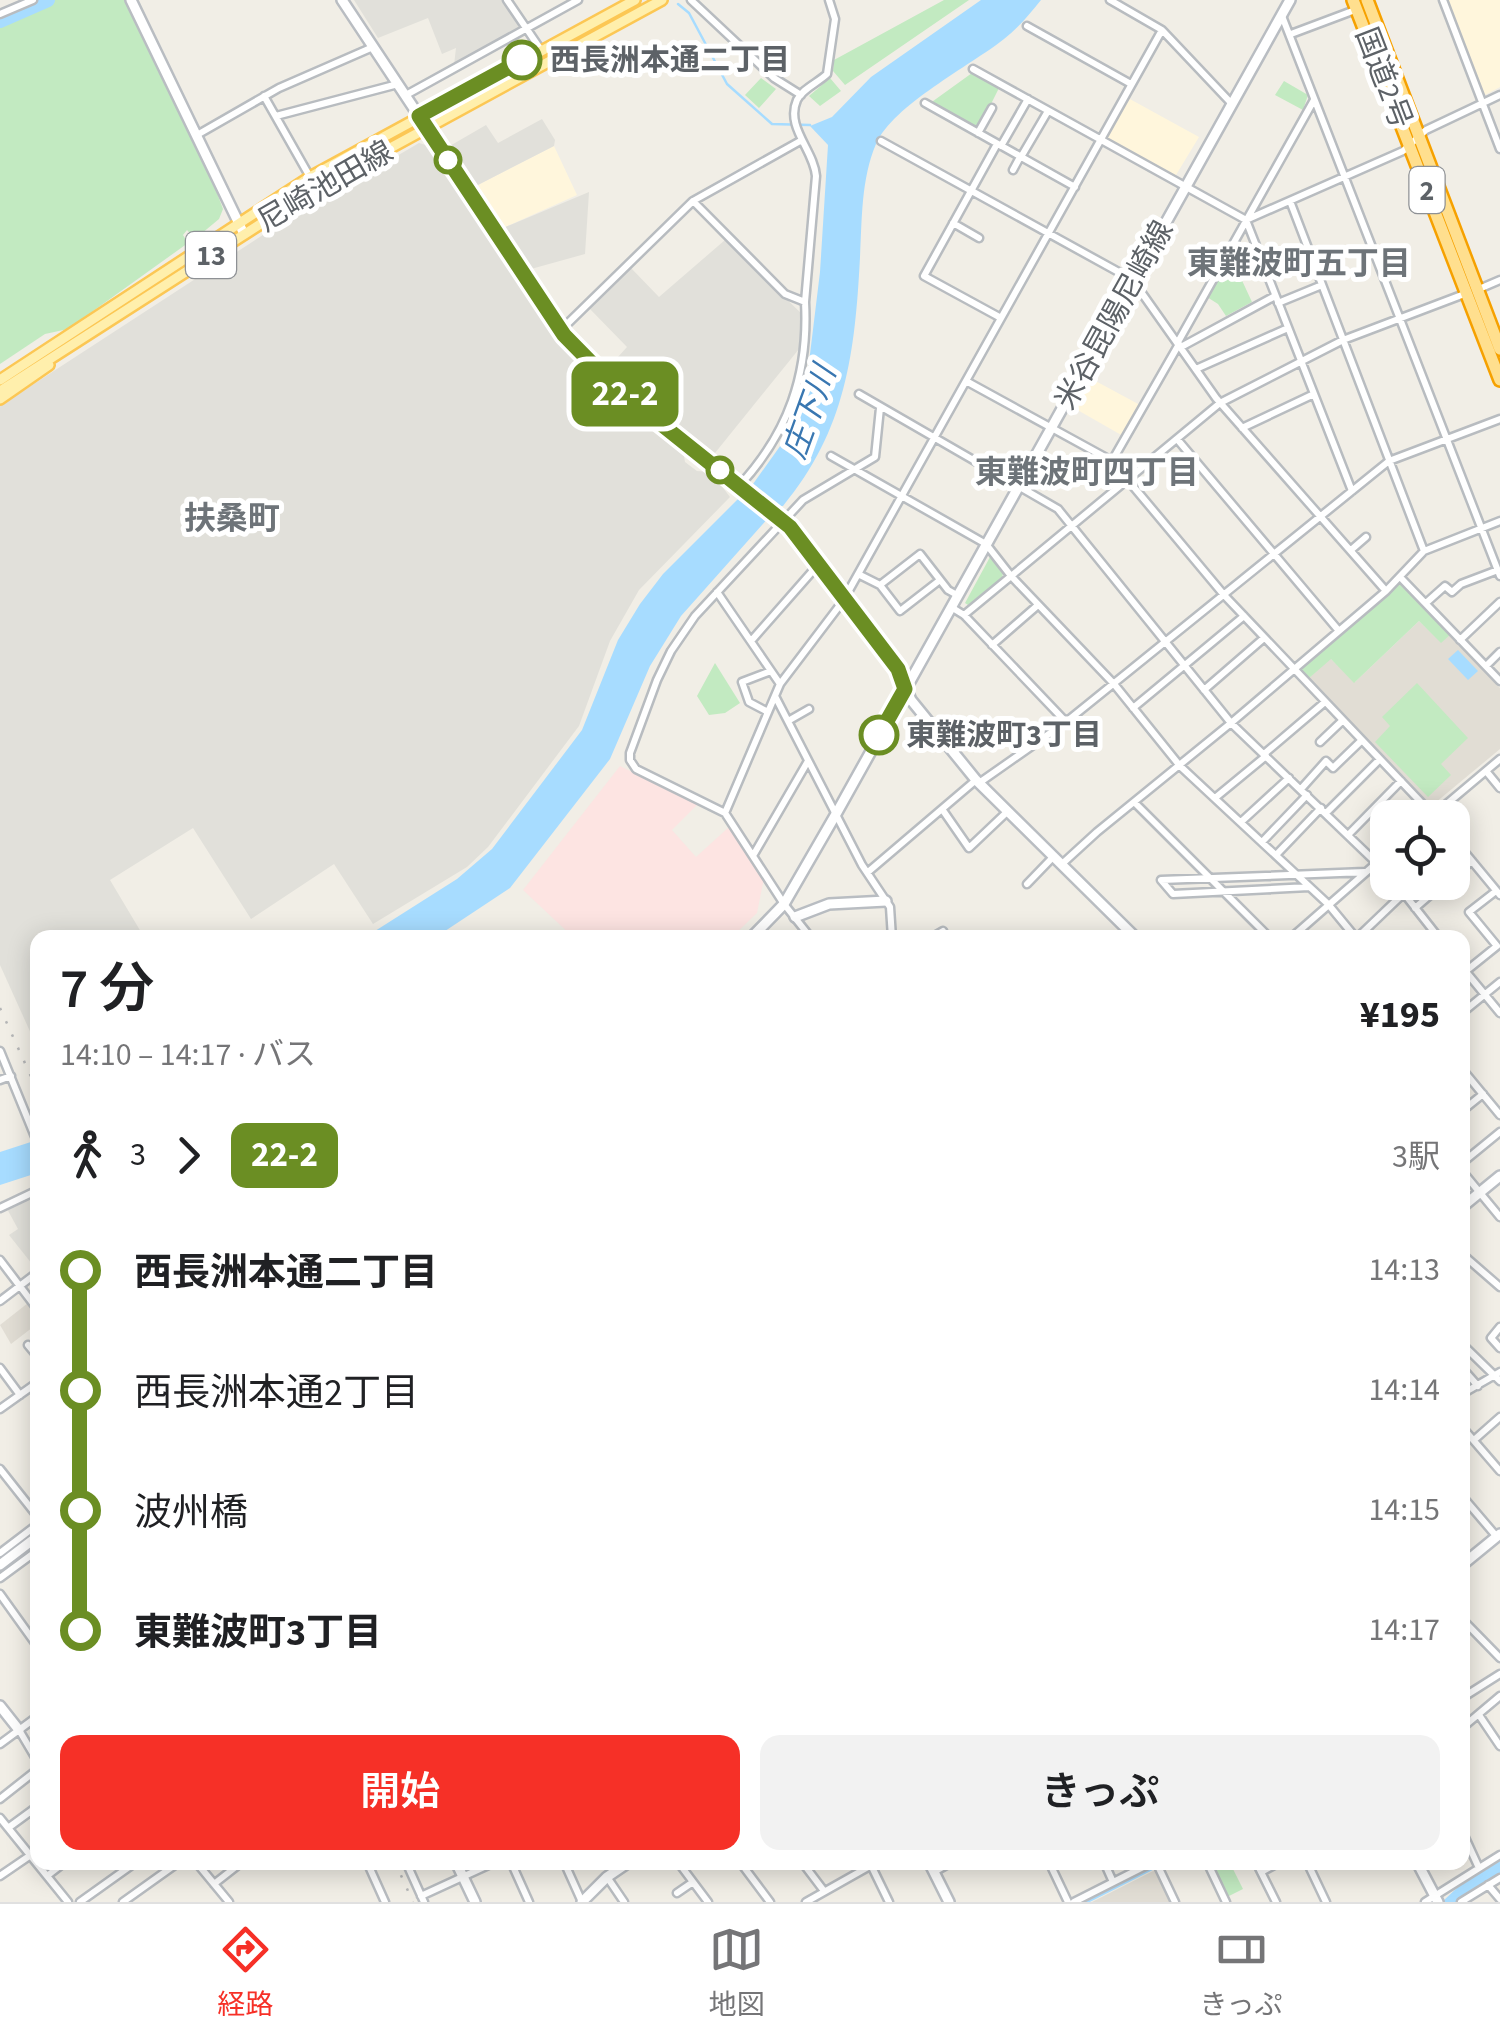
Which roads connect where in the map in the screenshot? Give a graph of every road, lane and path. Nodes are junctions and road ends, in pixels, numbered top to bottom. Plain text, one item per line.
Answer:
1 (33, 0) edge
2 (131, 0) edge
3 (342, 0) edge
4 (507, 0) edge
5 (578, 0) edge
6 (635, 0) edge
7 (662, 0) edge
8 (691, 0) edge
9 (829, 0) edge
10 (1110, 0) edge
11 (1278, 0) edge
12 (1290, 0) edge
13 (1444, 0) edge
14 (1365, 2) edge
15 (1283, 13) junction
16 (0, 14) edge
17 (1027, 26) dead end
18 (526, 29) junction
19 (1162, 30) junction
20 (1291, 34) junction
21 (372, 47) junction
22 (541, 50) junction
23 (973, 68) dead end
24 (398, 84) junction
25 (1131, 84) junction
26 (802, 94) junction
27 (1500, 95) edge
28 (264, 96) junction
29 (406, 96) junction
30 (1028, 99) junction
31 (1315, 99) junction
32 (925, 103) dead end
33 (1232, 104) junction
34 (1483, 105) junction
35 (992, 108) dead end
36 (1048, 111) junction
37 (276, 116) junction
38 (419, 116) junction
39 (426, 128) junction
40 (978, 133) junction
41 (1418, 135) junction
42 (196, 136) junction
43 (802, 140) junction
44 (1100, 140) junction
45 (881, 141) dead end
46 (999, 145) junction
47 (1411, 147) junction
48 (1500, 149) edge
49 (1021, 157) junction
50 (1013, 170) dead end
51 (310, 177) junction
52 (1346, 177) junction
53 (1186, 186) junction
54 (1075, 187) junction
55 (971, 190) junction
56 (693, 201) junction
57 (1290, 201) junction
58 (1246, 220) junction
59 (238, 223) junction
60 (953, 223) junction
61 (1049, 233) junction
62 (244, 234) junction
63 (979, 238) dead end
64 (1500, 280) edge
65 (1132, 282) junction
66 (1322, 285) junction
67 (1472, 291) junction
68 (1276, 299) junction
69 (804, 302) junction
70 (1001, 318) junction
71 (1400, 318) junction
72 (1288, 328) junction
73 (560, 330) junction
74 (1343, 340) junction
75 (64, 344) junction
76 (1179, 344) junction
77 (1500, 348) edge
78 (1301, 362) junction
79 (1196, 368) junction
80 (0, 376) edge
81 (1500, 380) edge
82 (966, 381) junction
83 (859, 394) dead end
84 (1314, 394) junction
85 (0, 395) edge
86 (1220, 402) junction
87 (880, 408) junction
88 (1500, 419) edge
89 (1051, 427) junction
90 (1242, 428) junction
91 (934, 438) junction
92 (1177, 439) junction
93 (1447, 439) junction
94 (831, 456) dead end
95 (1112, 461) junction
96 (1389, 461) junction
97 (856, 471) junction
98 (1127, 480) junction
99 (742, 486) junction
100 (1019, 486) junction
101 (1352, 491) junction
102 (902, 497) junction
103 (779, 517) junction
104 (1320, 517) junction
105 (1500, 521) edge
106 (1072, 526) junction
107 (1482, 528) junction
108 (1366, 537) dead end
109 (986, 544) junction
110 (1351, 550) junction
111 (1424, 551) junction
112 (1273, 556) junction
113 (816, 566) junction
114 (1499, 573) edge
115 (858, 574) junction
116 (1011, 576) junction
117 (1400, 577) junction
118 (940, 580) junction
119 (880, 585) junction
120 (1386, 591) junction
121 (716, 592) junction
122 (1224, 595) junction
123 (957, 596) junction
124 (843, 601) junction
125 (1500, 602) edge
126 (1426, 604) junction
127 (1038, 605) junction
128 (950, 607) junction
129 (964, 615) junction
130 (1244, 616) junction
131 (1339, 630) junction
132 (1264, 638) junction
133 (1460, 640) junction
134 (751, 641) junction
135 (1166, 643) junction
136 (992, 645) junction
137 (1500, 652) edge
138 (1184, 666) junction
139 (1486, 666) junction
140 (771, 670) junction
141 (1293, 670) junction
142 (1500, 681) edge
143 (780, 684) junction
144 (1114, 684) junction
145 (905, 689) junction
146 (1204, 690) junction
147 (776, 696) junction
148 (1325, 702) junction
149 (809, 708) dead end
150 (1134, 708) junction
151 (768, 712) junction
152 (788, 721) junction
153 (1342, 721) junction
154 (1066, 722) junction
155 (1232, 723) junction
156 (1362, 740) junction
157 (1320, 742) dead end
158 (1265, 755) junction
159 (1380, 759) junction
160 (1500, 759) edge
161 (808, 760) junction
162 (1180, 766) junction
163 (1486, 771) junction
164 (1289, 778) junction
165 (1401, 781) junction
166 (978, 782) junction
167 (1500, 788) edge
168 (1304, 792) junction
169 (1215, 798) junction
170 (1418, 800) edge
171 (1452, 800) edge
172 (1134, 802) junction
173 (942, 809) junction
174 (1008, 810) junction
175 (1323, 810) junction
176 (725, 813) junction
177 (836, 814) junction
178 (1240, 822) junction
179 (1349, 834) junction
180 (1262, 842) junction
181 (754, 854) junction
182 (1370, 854) edge
183 (1276, 855) junction
184 (1054, 856) junction
185 (1470, 859) edge
186 (1472, 861) joint
187 (1062, 864) junction
188 (1370, 868) edge
189 (868, 872) junction
190 (1365, 872) junction
191 (1296, 874) junction
192 (1210, 877) junction
193 (1030, 883) dead end
194 (1310, 886) junction
195 (1222, 890) junction
196 (1498, 893) edge
197 (1397, 900) edge
198 (1409, 900) edge
199 (1424, 900) edge
200 (886, 901) junction
201 (784, 904) junction
202 (1328, 904) junction
203 (1415, 908) junction
204 (795, 917) junction
205 (760, 930) edge
206 (805, 930) edge
207 (891, 930) edge
208 (1128, 930) edge
209 (1262, 930) edge
210 (1300, 930) edge
211 (1349, 930) edge
212 (1365, 930) edge
213 (1433, 930) edge
214 (1470, 965) edge
215 (1470, 976) edge
216 (1500, 982) edge
217 (1485, 995) junction
218 (1470, 1007) edge
219 (1500, 1013) edge
220 (0, 1051) edge
221 (11, 1076) junction
222 (1470, 1079) edge
223 (0, 1080) edge
224 (1483, 1094) junction
225 (1470, 1105) edge
226 (1499, 1112) edge
227 (30, 1125) edge
228 (1500, 1132) edge
229 (1470, 1160) edge
230 (1500, 1176) edge
231 (1470, 1178) edge
232 (1480, 1192) junction
233 (30, 1194) edge
234 (1470, 1200) edge
235 (0, 1208) edge
236 (1500, 1217) edge
237 (0, 1260) edge
238 (1470, 1261) edge
239 (30, 1278) edge
240 (20, 1286) junction
241 (1500, 1286) edge
242 (30, 1299) edge
243 (0, 1301) edge
244 (1500, 1328) edge
245 (28, 1344) dead end
246 (30, 1347) edge
247 (1500, 1348) edge
248 (1470, 1351) edge
249 (0, 1368) edge
250 (1498, 1376) edge
251 (1470, 1377) edge
252 (1478, 1386) junction
253 (30, 1387) edge
254 (1470, 1390) edge
255 (20, 1394) junction
256 (0, 1409) edge
257 (1500, 1417) edge
258 (1470, 1436) edge
259 (1474, 1440) junction
260 (0, 1469) edge
261 (1500, 1471) edge
262 (1470, 1505) edge
263 (30, 1510) edge
264 (30, 1528) edge
265 (1498, 1536) edge
266 (30, 1542) edge
267 (0, 1553) edge
268 (30, 1556) edge
269 (1470, 1558) edge
270 (0, 1565) edge
271 (0, 1578) edge
272 (0, 1594) edge
273 (1470, 1626) edge
274 (1473, 1629) junction
275 (1470, 1631) edge
276 (30, 1636) edge
277 (1500, 1658) edge
278 (1500, 1674) edge
279 (1470, 1693) edge
280 (1500, 1696) edge
281 (0, 1706) edge
282 (1480, 1714) junction
283 (30, 1722) edge
284 (1470, 1722) edge
285 (18, 1730) junction
286 (0, 1744) edge
287 (1500, 1746) edge
288 (30, 1752) edge
289 (30, 1773) edge
290 (0, 1799) edge
291 (30, 1812) edge
292 (0, 1818) edge
293 (8, 1828) junction
294 (1470, 1848) edge
295 (1500, 1855) edge
296 (30, 1856) joint
297 (1479, 1868) junction
298 (42, 1870) edge
299 (55, 1870) edge
300 (125, 1870) edge
301 (168, 1870) edge
302 (203, 1870) edge
303 (232, 1870) edge
304 (371, 1870) edge
305 (410, 1870) edge
306 (460, 1870) edge
307 (478, 1870) edge
308 (514, 1870) edge
309 (568, 1870) edge
310 (616, 1870) edge
311 (684, 1870) edge
312 (746, 1870) edge
313 (806, 1870) edge
314 (863, 1870) edge
315 (876, 1870) edge
316 (933, 1870) edge
317 (1053, 1870) edge
318 (1108, 1870) edge
319 (1138, 1870) edge
320 (1158, 1870) edge
321 (1210, 1870) edge
322 (1265, 1870) edge
323 (1311, 1870) edge
324 (1420, 1870) edge
325 (1261, 1872) joint
326 (0, 1876) edge
327 (47, 1876) junction
328 (463, 1877) junction
329 (608, 1877) junction
330 (1500, 1878) edge
331 (693, 1882) junction
332 (1114, 1882) junction
333 (214, 1884) junction
334 (1488, 1885) junction
335 (677, 1893) dead end
336 (821, 1896) edge
337 (423, 1899) edge
338 (1500, 1899) edge
339 (1433, 1900) edge
340 (226, 1901) edge
341 (68, 1902) edge
342 (80, 1902) edge
343 (123, 1902) edge
344 (385, 1902) edge
345 (474, 1902) edge
346 (529, 1902) edge
347 (582, 1902) edge
348 (624, 1902) edge
349 (708, 1902) edge
350 (770, 1902) edge
351 (806, 1902) edge
352 (889, 1902) edge
353 (949, 1902) edge
354 (1071, 1902) edge
355 (1175, 1902) edge
356 (1226, 1902) edge
357 (1276, 1902) edge
358 (1326, 1902) edge
359 (1461, 1902) edge

1 - 16 street
2 - 42 street
3 - 21 street
4 - 18 street
5 - 18 street
6 - 22 main road, 尼崎池田線 / 13
7 - 39 main road, 尼崎池田線 / 13
8 - 26 street
9 - 26 street
10 - 19 street
11 - 15 street
12 - 15 street, 米谷昆陽尼崎線
13 - 34 street
14 - 20 street
14 - 41 highway, 国道2号 / 2
14 - 47 highway, 国道2号 / 2
15 - 20 street
15 - 33 street, 米谷昆陽尼崎線
17 - 25 street
18 - 22 street
18 - 29 street
19 - 25 street
19 - 33 street
20 - 31 street
21 - 24 street
21 - 28 street
22 - 38 main road, 尼崎池田線 / 13
23 - 30 street
24 - 29 street
24 - 37 street
25 - 44 street
26 - 43 street
27 - 34 street
28 - 37 street
28 - 42 street
29 - 38 street
30 - 36 street
30 - 46 street
31 - 52 street
31 - 58 street
32 - 40 street
33 - 53 street, 米谷昆陽尼崎線
34 - 41 street
34 - 48 street
35 - 40 street
36 - 44 street
36 - 49 street
37 - 51 street
38 - 39 street
38 - 51 main road, 尼崎池田線 / 13
39 - 62 main road, 尼崎池田線 / 13
39 - 73 street
40 - 46 street
41 - 47 street
41 - 67 highway, 国道2号 / 2
42 - 59 street
43 - 56 street
43 - 69 street
44 - 53 street
44 - 54 street
45 - 55 street
46 - 49 street
46 - 55 street
47 - 52 street
47 - 67 highway, 国道2号 / 2
49 - 50 street
49 - 54 street
51 - 59 main road, 尼崎池田線 / 13
52 - 57 street
52 - 71 street
53 - 58 street
53 - 65 street, 米谷昆陽尼崎線
54 - 61 street
55 - 60 street
55 - 61 street
56 - 69 street
56 - 73 street
57 - 58 street
57 - 66 street
58 - 68 street
58 - 76 street
59 - 62 street
59 - 75 main road, 尼崎池田線 / 13
60 - 63 street
60 - 70 street
61 - 65 street
61 - 70 street
62 - 75 main road, 尼崎池田線 / 13
64 - 67 street
65 - 76 street
65 - 89 street, 米谷昆陽尼崎線
66 - 68 street
66 - 74 street
67 - 71 street
67 - 77 highway, 国道2号 / 2
67 - 81 highway, 国道2号 / 2
68 - 72 street
68 - 76 street
69 - 99 street
70 - 82 street
71 - 74 street
71 - 93 street
72 - 78 street
72 - 79 street
73 - 99 street
74 - 78 street
74 - 96 street
75 - 80 main road, 尼崎池田線 / 13
75 - 85 main road
76 - 79 street
76 - 95 street
78 - 84 street
78 - 86 street
79 - 86 street
82 - 89 street
82 - 91 street
83 - 87 street
84 - 90 street
84 - 101 street
86 - 90 street
86 - 92 street
87 - 91 street
87 - 97 street
88 - 93 street
89 - 95 street
89 - 100 street, 米谷昆陽尼崎線
90 - 104 street
91 - 100 street
91 - 102 street
92 - 98 street
92 - 112 street
93 - 96 street
93 - 107 street
94 - 97 street
95 - 98 street
96 - 101 street
96 - 111 street
97 - 102 street
97 - 103 street
98 - 106 street
98 - 122 street
99 - 103 street
100 - 106 street
100 - 109 street, 米谷昆陽尼崎線
101 - 104 street
102 - 109 street
102 - 115 street
103 - 113 street
103 - 121 street
104 - 110 street
104 - 112 street
105 - 107 street
106 - 116 street
106 - 135 street
107 - 111 street
107 - 114 street
108 - 110 street
109 - 116 street
109 - 123 street, 米谷昆陽尼崎線
110 - 120 street
111 - 117 street
112 - 122 street
112 - 131 street
113 - 124 street
113 - 134 street
114 - 126 street
115 - 119 street
115 - 124 street
116 - 127 street
116 - 129 street
117 - 120 street
117 - 126 street
118 - 119 street
118 - 119 street
118 - 123 street
120 - 131 street
121 - 134 street
121 - 176 street
122 - 130 street
122 - 135 street
123 - 128 street, 米谷昆陽尼崎線
124 - 143 street
124 - 145 street
125 - 133 street
126 - 133 street
127 - 136 street
127 - 144 street
128 - 129 street
128 - 145 street, 米谷昆陽尼崎線
129 - 136 street
130 - 132 street
130 - 138 street
131 - 141 street
132 - 141 street
132 - 146 street
133 - 139 street
134 - 140 street
135 - 138 street
135 - 144 street
136 - 154 street
137 - 139 street
138 - 146 street
138 - 150 street
139 - 142 street
140 - 143 street
140 - 151 street
141 - 148 street
141 - 155 street
143 - 147 street
144 - 150 street
144 - 154 street
145 - 166 street
145 - 177 street, 米谷昆陽尼崎線
146 - 155 street
147 - 151 street
147 - 152 street
148 - 153 street
148 - 158 street
149 - 152 street
150 - 162 street
151 - 176 street
152 - 161 street
153 - 156 street
153 - 157 street
154 - 166 street
155 - 158 street
155 - 162 street
156 - 159 street
156 - 168 street
158 - 164 street
158 - 169 street
159 - 165 street
159 - 175 street
160 - 163 street
161 - 177 street
161 - 181 street
162 - 169 street
162 - 172 street
163 - 167 street
163 - 171 street
164 - 168 street
164 - 178 street
165 - 170 street
165 - 179 street
166 - 173 street
166 - 174 street
168 - 175 street
168 - 180 street
169 - 178 street
172 - 187 street
172 - 192 street
173 - 174 street
173 - 189 street
174 - 184 street
175 - 179 street
175 - 183 street
176 - 181 street
177 - 189 street
177 - 201 street, 米谷昆陽尼崎線
178 - 180 street
179 - 182 street
180 - 183 street
181 - 201 street
183 - 191 street
184 - 187 street
184 - 193 street
185 - 186 street
186 - 196 street
187 - 208 street
188 - 190 street
189 - 200 street
190 - 191 street
190 - 202 street
191 - 192 street
191 - 194 street
192 - 195 street
192 - 195 street
194 - 195 street
194 - 202 street
195 - 209 street
196 - 214 street
197 - 212 street
198 - 203 street
199 - 203 street
200 - 204 street
200 - 207 street
201 - 204 street
201 - 205 street, 米谷昆陽尼崎線
202 - 210 street
202 - 211 street
203 - 213 street
204 - 206 street
215 - 217 street
216 - 217 street
217 - 218 street
217 - 219 street
220 - 221 street
221 - 223 street
221 - 227 street
222 - 224 street
224 - 225 street
224 - 226 street
228 - 229 street
230 - 232 street
231 - 232 street
232 - 234 street
232 - 236 street
233 - 235 street
237 - 240 street
238 - 241 street
239 - 240 street
240 - 242 street
240 - 243 street
244 - 247 street
245 - 246 street
248 - 250 street
249 - 255 street
250 - 252 street
251 - 252 street
252 - 254 street
253 - 255 street
255 - 256 street
257 - 259 street
258 - 259 street
259 - 261 street
260 - 263 street
262 - 265 street
264 - 267 street
265 - 269 street
266 - 270 street
268 - 271 street
272 - 276 street
273 - 274 street
274 - 275 street
274 - 277 street
278 - 279 street
280 - 282 street
281 - 285 street
282 - 284 street
282 - 287 street
283 - 285 street
285 - 286 street
285 - 288 street
289 - 290 street
291 - 293 street
292 - 293 street
293 - 296 street
294 - 297 street
295 - 297 street
296 - 326 street
297 - 339 street
298 - 327 street
299 - 327 street
300 - 342 street
301 - 343 street
302 - 333 street
303 - 333 street
304 - 344 street
305 - 337 street
306 - 328 street
307 - 328 street
308 - 346 street
309 - 347 street
310 - 329 street
311 - 331 street
312 - 350 street
313 - 336 street
314 - 336 street
315 - 352 street
316 - 353 street
317 - 354 street
318 - 332 street
319 - 332 street
320 - 355 street
321 - 356 street
322 - 325 street
323 - 358 street
324 - 339 street
325 - 357 street
327 - 341 street
328 - 337 street
328 - 345 street
329 - 347 street
329 - 348 street
330 - 334 street
331 - 335 street
331 - 349 street
332 - 354 street
333 - 340 street
334 - 338 street
334 - 359 street
336 - 351 street

